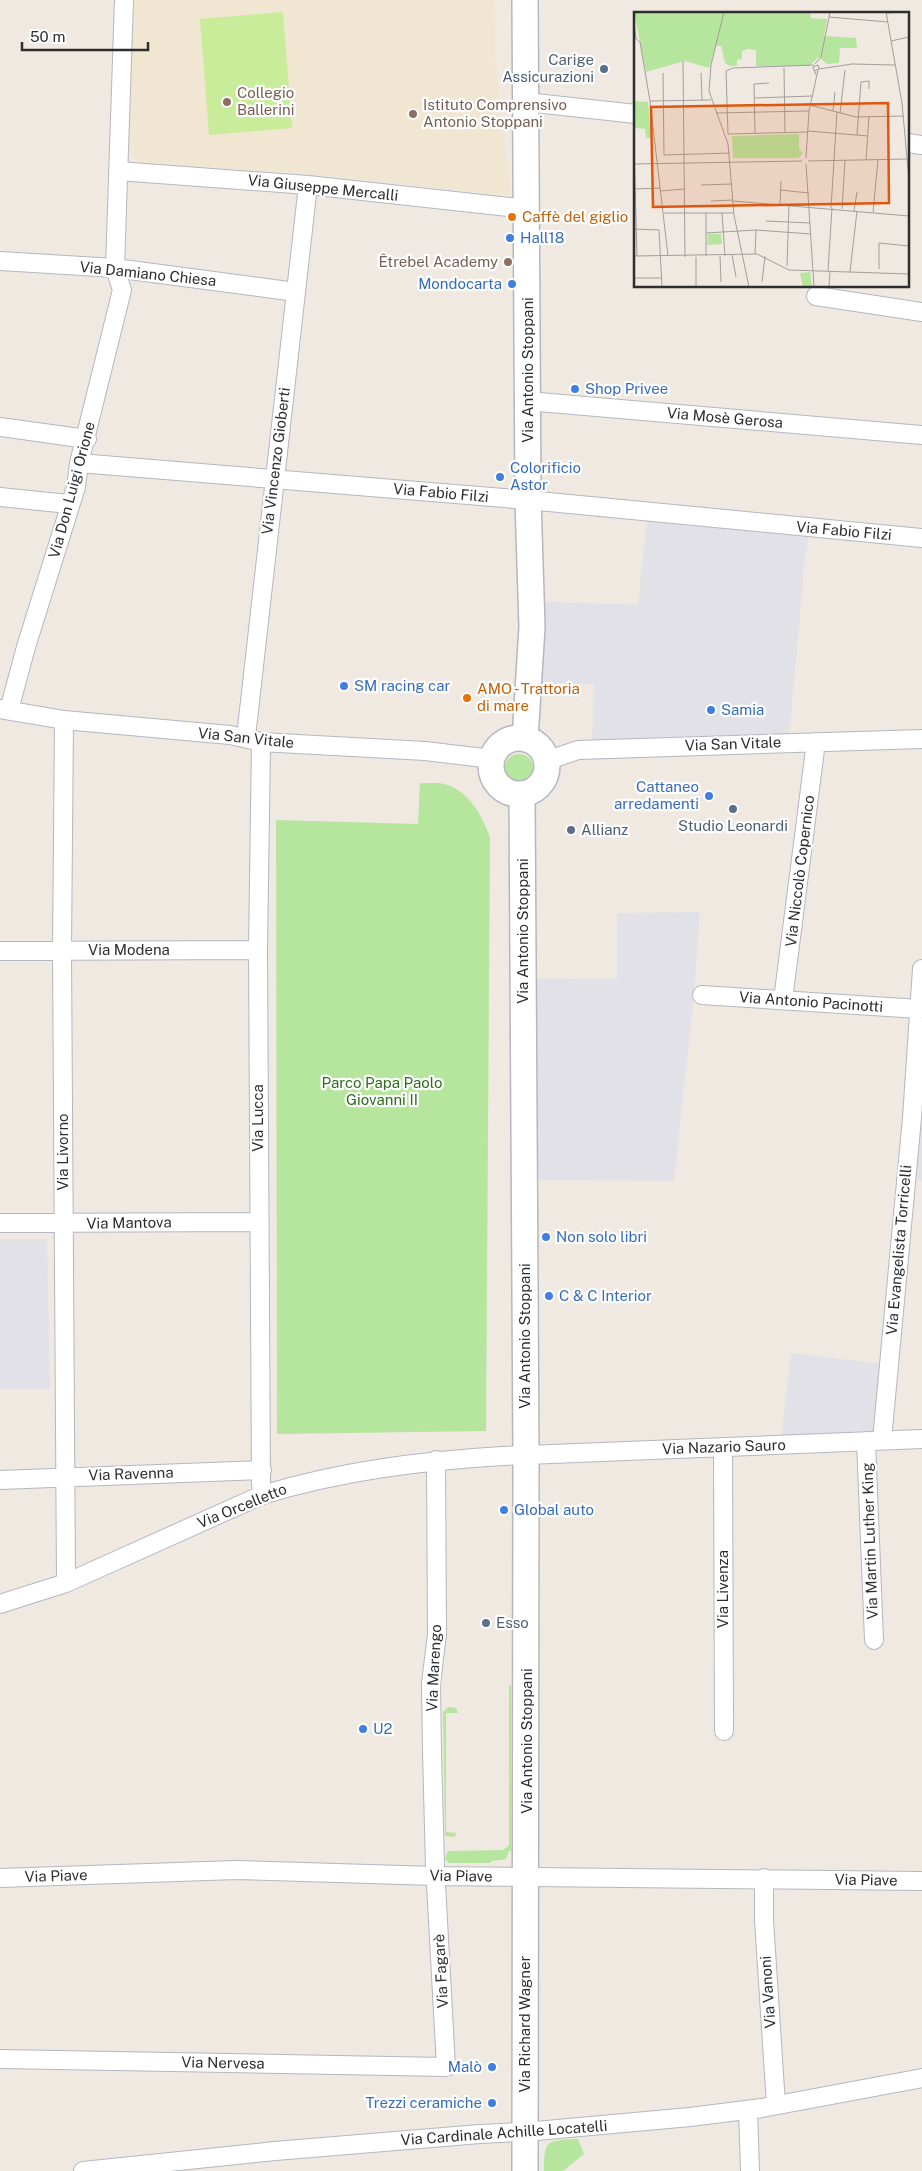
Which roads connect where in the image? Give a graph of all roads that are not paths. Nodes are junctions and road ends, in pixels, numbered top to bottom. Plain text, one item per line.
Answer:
1 (124, 0) edge
2 (525, 0) edge
3 (526, 102) junction
4 (634, 114) edge
5 (118, 170) junction
6 (308, 185) junction
7 (528, 209) junction
8 (0, 261) edge
9 (115, 268) junction
10 (296, 292) junction
11 (816, 296) dead end
12 (922, 312) edge
13 (527, 402) junction
14 (0, 428) edge
15 (922, 435) edge
16 (87, 438) junction
17 (80, 463) junction
18 (273, 479) junction
19 (0, 497) edge
20 (528, 500) junction
21 (70, 504) junction
22 (922, 538) edge
23 (5, 709) edge
24 (64, 720) junction
25 (253, 739) junction
26 (525, 739) junction
27 (922, 739) edge
28 (816, 742) junction
29 (492, 760) junction
30 (546, 761) junction
31 (522, 794) junction
32 (62, 950) junction
33 (258, 950) junction
34 (0, 951) edge
35 (922, 969) edge
36 (702, 995) dead end
37 (783, 1000) junction
38 (919, 1009) junction
39 (259, 1222) junction
40 (0, 1223) edge
41 (63, 1224) junction
42 (922, 1439) edge
43 (874, 1441) junction
44 (723, 1448) junction
45 (526, 1456) junction
46 (436, 1460) junction
47 (262, 1470) junction
48 (65, 1477) junction
49 (0, 1480) edge
50 (262, 1495) junction
51 (66, 1583) junction
52 (0, 1604) edge
53 (874, 1640) dead end
54 (724, 1731) dead end
55 (436, 1876) junction
56 (525, 1877) junction
57 (0, 1878) edge
58 (764, 1878) junction
59 (922, 1881) edge
60 (0, 2059) edge
61 (446, 2067) joint
62 (922, 2078) edge
63 (776, 2106) junction
64 (748, 2110) junction
65 (525, 2132) junction
66 (83, 2171) edge
67 (525, 2171) edge
68 (750, 2171) edge

1 - 5 street
2 - 3 street, Via Antonio Stoppani
3 - 4 street
3 - 7 street, Via Antonio Stoppani
5 - 6 street, Via Giuseppe Mercalli
5 - 9 street
6 - 7 street, Via Giuseppe Mercalli
6 - 10 street, Via Vincenzo Gioberti
7 - 13 street, Via Antonio Stoppani
8 - 9 street, Via Damiano Chiesa
9 - 10 street, Via Damiano Chiesa
9 - 16 street, Via Don Luigi Orione
10 - 18 street, Via Vincenzo Gioberti
11 - 12 street
13 - 15 street, Via Mosè Gerosa
13 - 20 street, Via Antonio Stoppani
14 - 16 street
16 - 17 street, Via Don Luigi Orione
17 - 18 street, Via Fabio Filzi
17 - 21 street, Via Don Luigi Orione
18 - 20 street, Via Fabio Filzi
18 - 25 street, Via Vincenzo Gioberti
19 - 21 street
20 - 22 street, Via Fabio Filzi
20 - 26 street, Via Antonio Stoppani
21 - 23 street, Via Don Luigi Orione
23 - 24 street, Via San Vitale
24 - 25 street, Via San Vitale
24 - 32 street, Via Livorno
25 - 29 street, Via San Vitale
25 - 33 street, Via Lucca
26 - 29 street
26 - 30 street
27 - 28 street, Via San Vitale
28 - 30 street, Via San Vitale
28 - 37 street, Via Niccolò Copernico
29 - 31 street
30 - 31 street
31 - 45 street, Via Antonio Stoppani
32 - 33 street, Via Modena
32 - 34 street, Via Modena
32 - 41 street, Via Livorno
33 - 39 street, Via Lucca
35 - 38 street, Via Evangelista Torricelli
36 - 37 street, Via Antonio Pacinotti
37 - 38 street, Via Antonio Pacinotti
38 - 43 street, Via Evangelista Torricelli
39 - 41 street, Via Mantova
39 - 47 street, Via Lucca
40 - 41 street, Via Mantova
41 - 48 street, Via Livorno
42 - 43 street, Via Nazario Sauro
43 - 44 street, Via Nazario Sauro
43 - 53 street, Via Martin Luther King
44 - 45 street, Via Nazario Sauro
44 - 54 street, Via Livenza
45 - 46 street, Via Orcelletto
45 - 56 street, Via Antonio Stoppani
46 - 50 street, Via Orcelletto
46 - 55 street, Via Marengo
47 - 48 street, Via Ravenna
47 - 50 street, Via Lucca
48 - 49 street, Via Ravenna
48 - 51 street, Via Livorno
50 - 51 street, Via Orcelletto
51 - 52 street, Via Orcelletto
55 - 56 street, Via Piave
55 - 57 street, Via Piave
55 - 61 street, Via Fagarè
56 - 58 street, Via Piave
56 - 65 street, Via Richard Wagner
58 - 59 street, Via Piave
58 - 63 street, Via Vanoni
60 - 61 street, Via Nervesa
62 - 63 street, Via Cardinale Achille Locatelli
63 - 64 street, Via Cardinale Achille Locatelli
64 - 65 street, Via Cardinale Achille Locatelli
64 - 68 street
65 - 66 street, Via Cardinale Achille Locatelli
65 - 67 street, Via Richard Wagner

